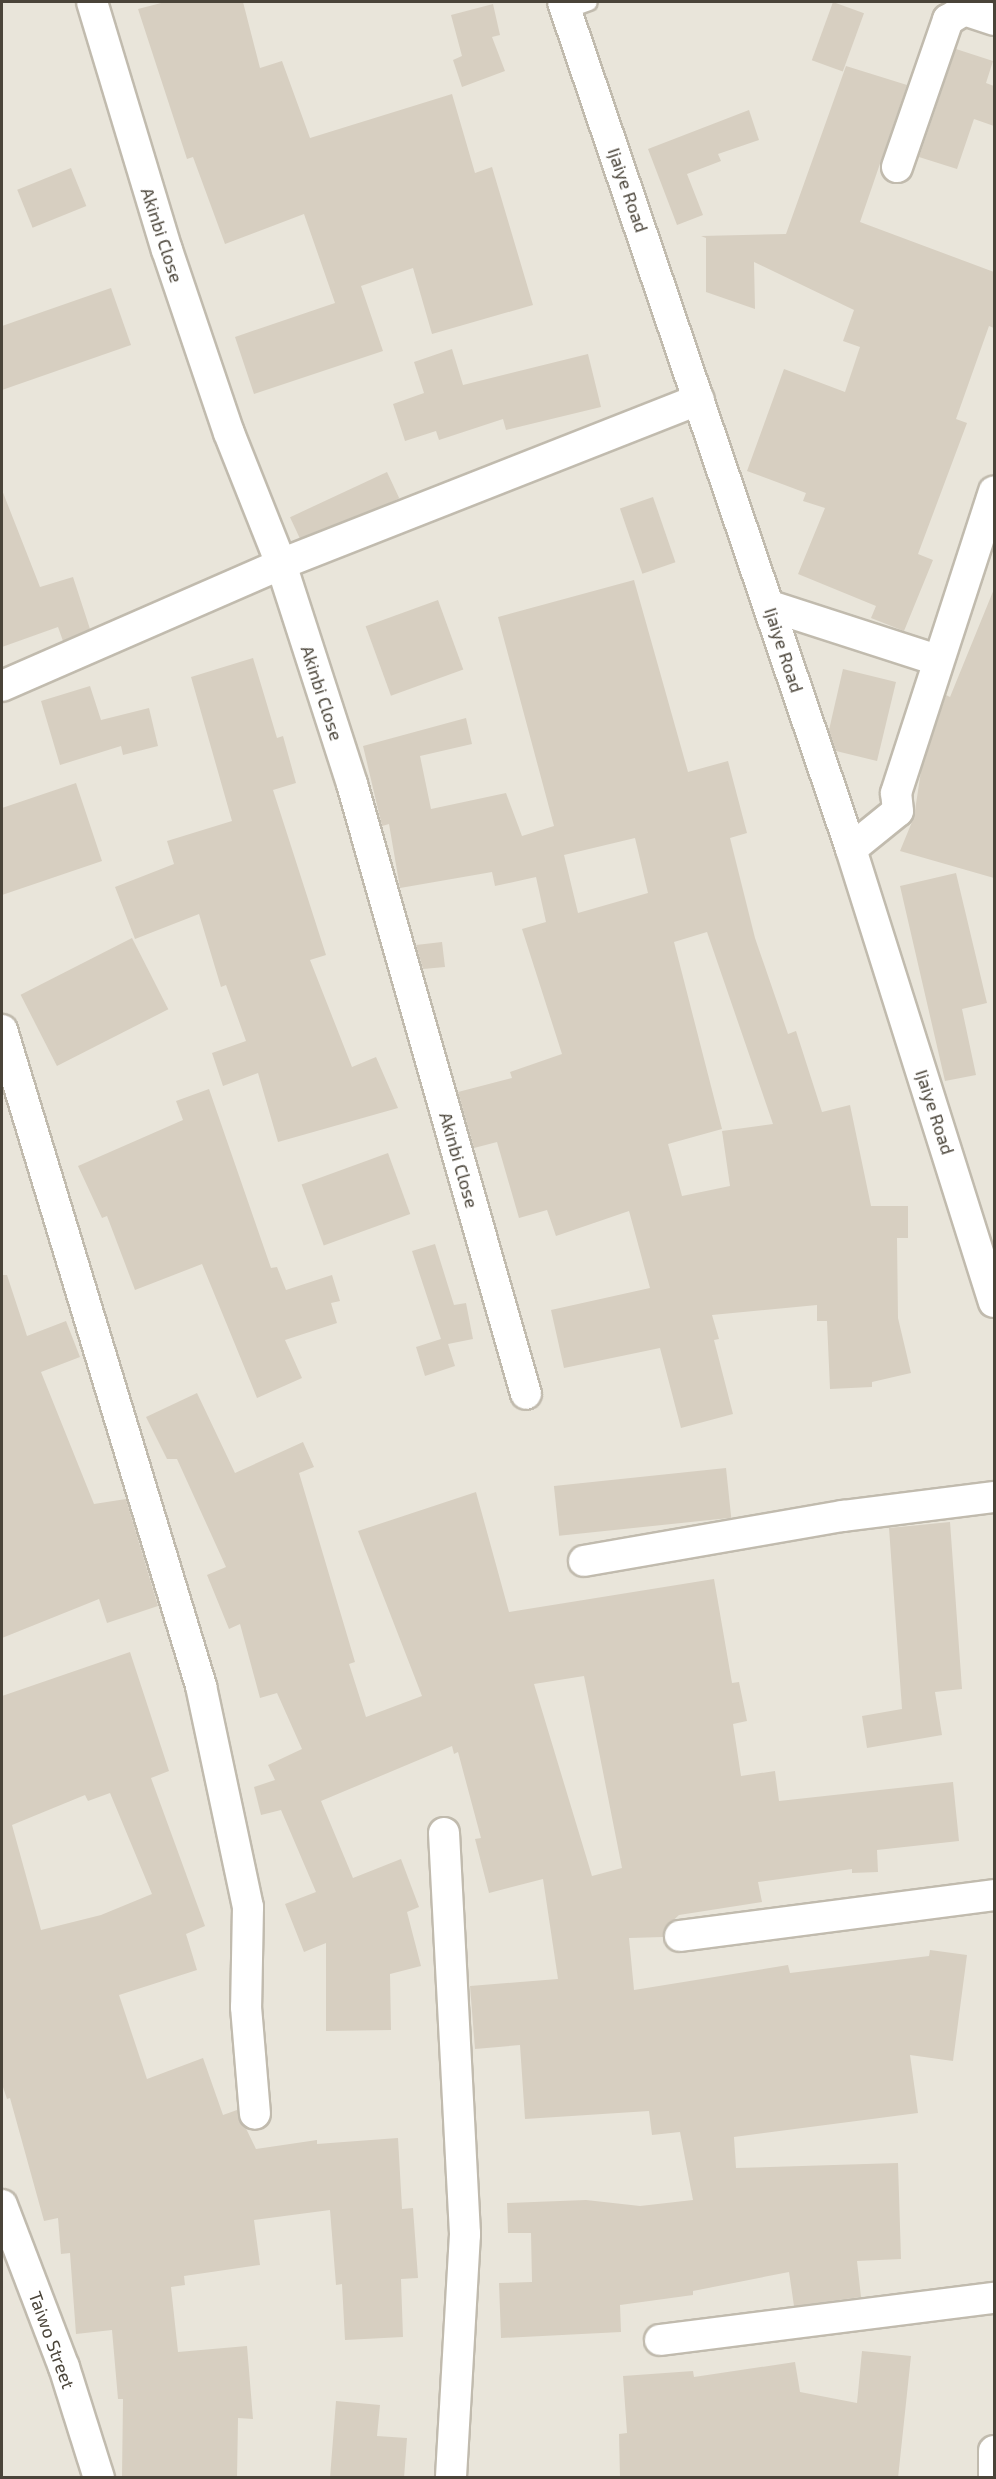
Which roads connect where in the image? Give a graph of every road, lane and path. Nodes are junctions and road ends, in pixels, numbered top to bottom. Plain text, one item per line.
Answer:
1 (92, 2) edge
2 (573, 4) edge
3 (994, 20) edge
4 (897, 167) dead end
5 (699, 399) junction
6 (994, 492) edge
7 (281, 564) junction
8 (770, 606) junction
9 (937, 660) junction
10 (2, 686) edge
11 (851, 849) junction
12 (2, 1030) edge
13 (994, 1302) edge
14 (526, 1394) dead end
15 (994, 1497) edge
16 (585, 1561) dead end
17 (444, 1833) dead end
18 (994, 1895) edge
19 (680, 1936) dead end
20 (255, 2114) dead end
21 (2, 2205) edge
22 (994, 2298) edge
23 (660, 2340) dead end
24 (994, 2451) edge
25 (99, 2478) edge
26 (451, 2478) edge
27 (994, 2478) edge

1 - 7 street, Akinbi Close
2 - 5 street, Ijaiye Road
3 - 4 street
5 - 7 street
5 - 8 street, Ijaiye Road
6 - 9 street
7 - 10 street
7 - 14 street, Akinbi Close
8 - 9 street
8 - 11 street, Ijaiye Road
9 - 11 street
11 - 13 street, Ijaiye Road
12 - 20 street
15 - 16 street
17 - 26 street
18 - 19 street
21 - 25 street, Taiwo Street
22 - 23 street
24 - 27 street

